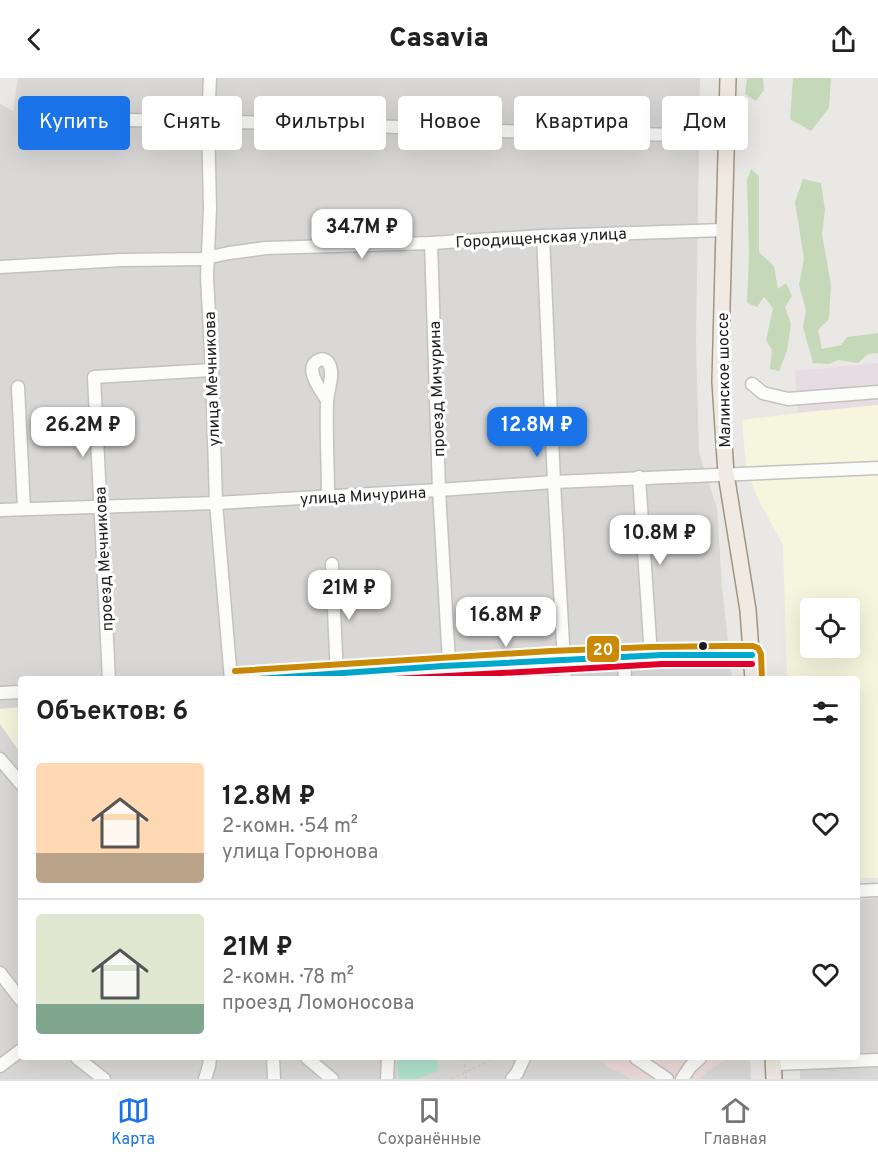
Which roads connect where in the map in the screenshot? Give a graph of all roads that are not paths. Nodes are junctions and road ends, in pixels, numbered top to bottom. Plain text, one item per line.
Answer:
1 (210, 78) edge
2 (728, 78) edge
3 (209, 96) edge
4 (728, 96) edge
5 (242, 123) edge
6 (662, 135) edge
7 (209, 150) edge
8 (727, 150) edge
9 (724, 230) junction
10 (543, 236) junction
11 (431, 243) junction
12 (208, 258) junction
13 (0, 267) edge
14 (212, 370) junction
15 (752, 384) dead end
16 (18, 387) dead end
17 (878, 392) edge
18 (327, 400) dead end
19 (878, 468) edge
20 (726, 474) junction
21 (639, 477) junction
22 (554, 482) junction
23 (439, 490) junction
24 (328, 496) junction
25 (216, 503) junction
26 (100, 508) junction
27 (24, 509) junction
28 (0, 510) edge
29 (332, 564) dead end
30 (752, 655) junction
31 (651, 656) junction
32 (624, 657) junction
33 (564, 660) junction
34 (450, 665) junction
35 (109, 676) edge
36 (231, 676) edge
37 (337, 676) edge
38 (450, 676) edge
39 (565, 676) edge
40 (625, 676) edge
41 (753, 676) edge
42 (18, 692) edge
43 (0, 693) edge
44 (0, 759) edge
45 (18, 780) edge
46 (878, 890) edge
47 (860, 891) edge
48 (0, 973) edge
49 (18, 996) edge
50 (18, 1052) edge
51 (80, 1060) edge
52 (210, 1060) edge
53 (273, 1060) edge
54 (308, 1060) edge
55 (388, 1060) edge
56 (523, 1060) edge
57 (639, 1060) edge
58 (698, 1060) edge
59 (878, 1060) edge
60 (0, 1066) edge
61 (774, 1067) edge
62 (515, 1076) edge
63 (104, 1079) edge
64 (205, 1079) edge
65 (274, 1079) edge
66 (332, 1079) edge
67 (387, 1079) edge
68 (530, 1079) edge
69 (667, 1079) edge
70 (682, 1079) edge

1 - 3 street, улица Мечникова
2 - 4 main road, Малинское шоссе
5 - 6 street
7 - 12 street, улица Мечникова
8 - 9 main road, Малинское шоссе
9 - 10 street, Городищенская улица
9 - 20 main road, Малинское шоссе
10 - 11 street, Городищенская улица
10 - 22 street
11 - 12 street, Городищенская улица
11 - 23 street, проезд Мичурина
12 - 13 street, Городищенская улица
12 - 14 street, улица Мечникова
14 - 25 street, улица Мечникова
14 - 26 street, проезд Мечникова
15 - 17 street
16 - 27 street
18 - 24 street
19 - 20 street, улица Мичурина
20 - 21 street, улица Мичурина
20 - 30 main road, Малинское шоссе
21 - 22 street, улица Мичурина
21 - 31 street
22 - 23 street, улица Мичурина
22 - 33 street
23 - 24 street, улица Мичурина
23 - 34 street, проезд Мичурина
24 - 25 street, улица Мичурина
25 - 26 street, улица Мичурина
25 - 36 street, улица Мечникова
26 - 27 street, улица Мичурина
26 - 35 street, проезд Мечникова
27 - 28 street, улица Мичурина
29 - 37 street
30 - 31 street
30 - 41 main road, Малинское шоссе
31 - 32 street
32 - 33 street
32 - 40 street
33 - 34 street
33 - 39 street
34 - 37 street
34 - 38 street, проезд Мичурина
42 - 43 street
44 - 45 street
46 - 47 street
48 - 49 street
50 - 60 street
51 - 63 street
52 - 64 street
53 - 65 street
54 - 66 street
55 - 67 street
56 - 62 street
57 - 69 street
58 - 70 street
59 - 61 street
62 - 68 street

